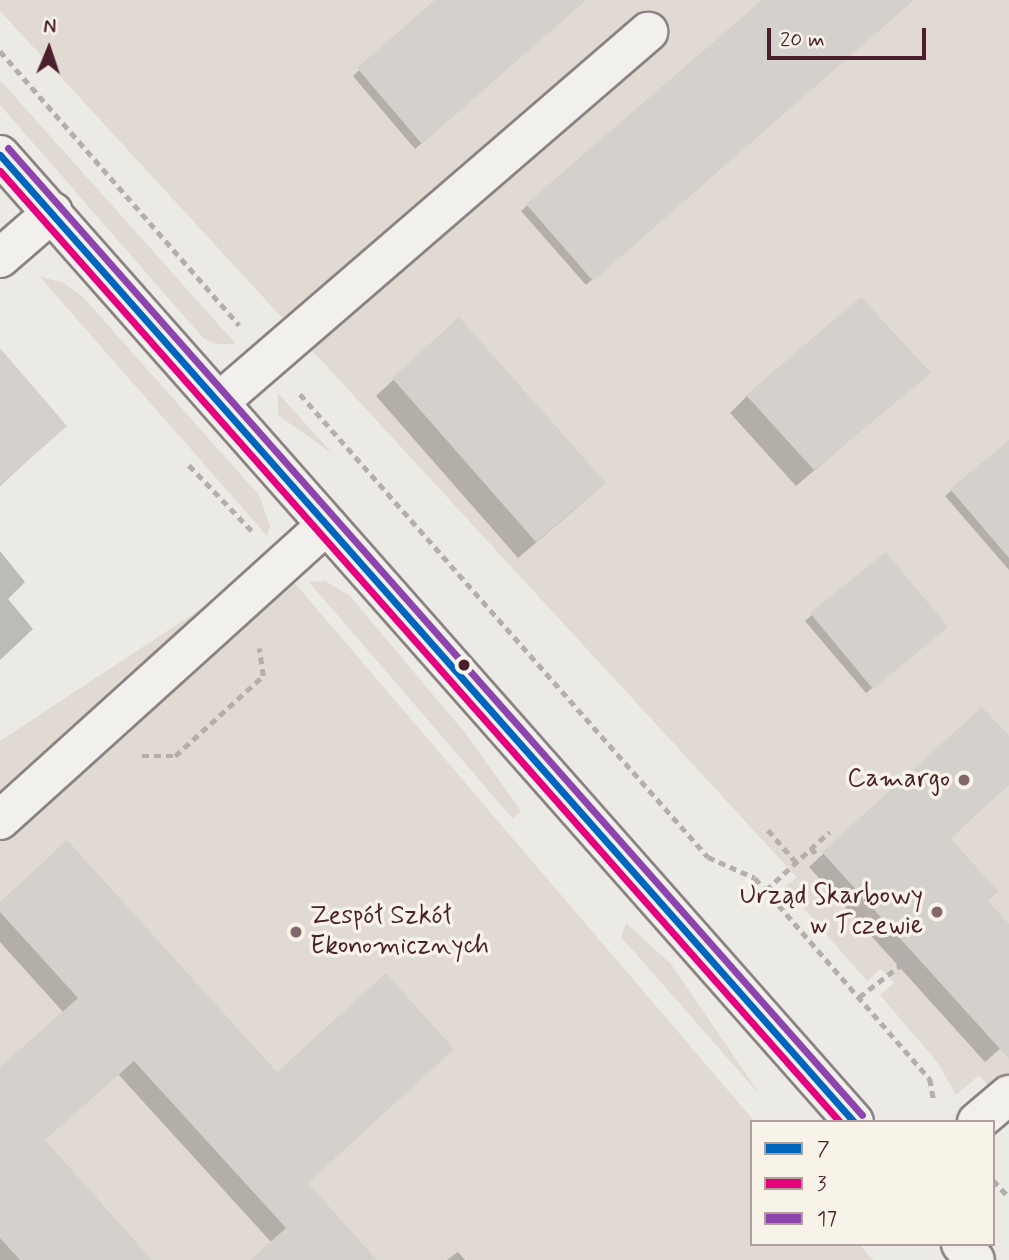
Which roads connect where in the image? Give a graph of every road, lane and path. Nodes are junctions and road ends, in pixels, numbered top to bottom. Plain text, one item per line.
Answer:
1 (648, 32) dead end
2 (0, 51) edge
3 (0, 155) edge
4 (53, 212) junction
5 (0, 258) edge
6 (268, 358) junction
7 (219, 402) junction
8 (327, 525) junction
9 (0, 820) edge
10 (768, 830) dead end
11 (829, 832) dead end
12 (811, 848) junction
13 (796, 862) junction
14 (766, 890) junction
15 (914, 954) dead end
16 (908, 959) junction
17 (859, 997) junction
18 (1004, 1079) edge
19 (936, 1114) dead end
20 (852, 1120) edge
21 (977, 1120) edge
22 (995, 1182) edge
23 (1009, 1197) edge
24 (963, 1246) edge
25 (975, 1260) edge

1 - 6 street
2 - 6 path
3 - 4 street
4 - 5 street
4 - 7 street
6 - 7 street
6 - 14 path
7 - 8 street
8 - 9 street
8 - 20 street
10 - 13 path
11 - 12 path
12 - 13 path
12 - 16 path
13 - 14 path
14 - 17 path
15 - 16 path
16 - 17 path
16 - 18 path
17 - 19 path
18 - 21 street
22 - 23 path
24 - 25 street

